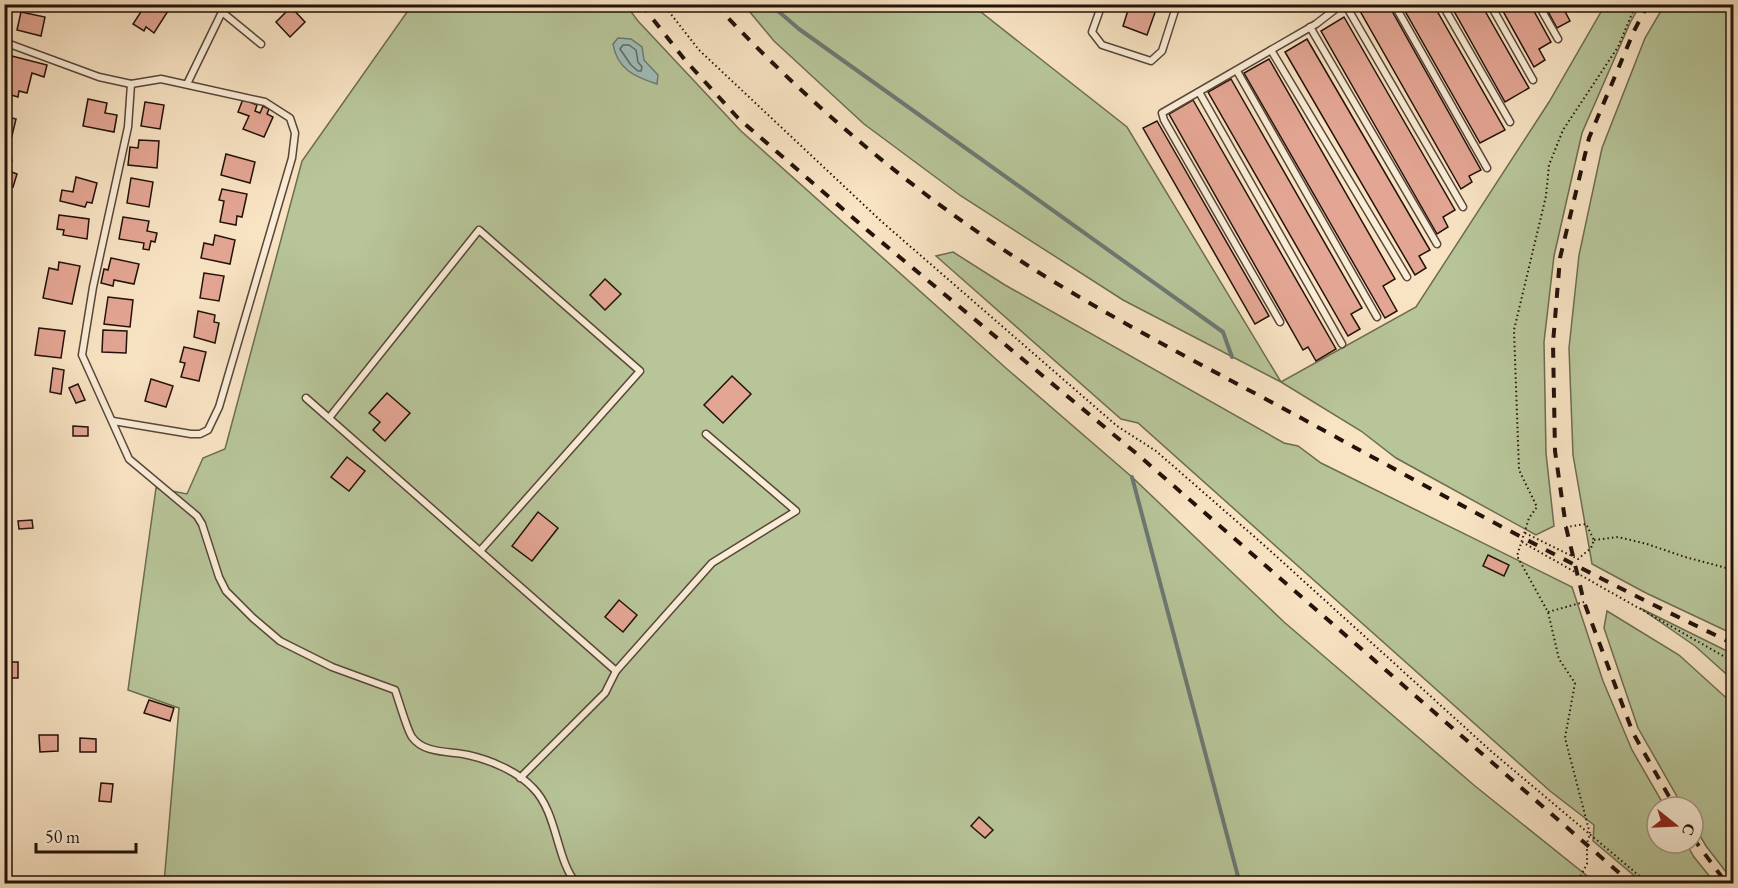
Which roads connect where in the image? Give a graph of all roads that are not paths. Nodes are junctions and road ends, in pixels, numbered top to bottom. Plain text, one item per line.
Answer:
1 (215, 4) edge
2 (1102, 4) edge
3 (1177, 4) edge
4 (1343, 4) edge
5 (1394, 4) edge
6 (1442, 4) edge
7 (1490, 4) edge
8 (1538, 4) edge
9 (222, 12) junction
10 (1310, 27) junction
11 (1558, 39) dead end
12 (4, 42) edge
13 (261, 44) dead end
14 (1271, 50) junction
15 (1237, 70) junction
16 (1533, 80) dead end
17 (131, 84) junction
18 (186, 84) junction
19 (1199, 92) junction
20 (1510, 122) dead end
21 (1487, 168) dead end
22 (1463, 207) dead end
23 (1437, 244) dead end
24 (1407, 277) dead end
25 (1377, 317) dead end
26 (1280, 322) dead end
27 (1342, 344) dead end
28 (306, 398) dead end
29 (329, 418) junction
30 (113, 421) junction
31 (706, 434) dead end
32 (480, 551) junction
33 (616, 671) junction
34 (520, 778) junction
35 (577, 884) edge

1 - 9 lane
2 - 3 lane
4 - 10 lane
4 - 22 lane
5 - 21 lane
6 - 20 lane
7 - 16 lane
8 - 11 lane
9 - 13 lane
9 - 18 lane
10 - 14 lane
10 - 23 lane
12 - 17 lane
14 - 15 lane
14 - 24 lane
15 - 19 lane
15 - 25 lane
17 - 18 lane
17 - 30 lane
18 - 30 lane
19 - 26 lane
19 - 27 lane
28 - 29 lane
29 - 32 lane
29 - 32 lane
30 - 34 lane
31 - 33 lane
32 - 33 lane
33 - 34 lane
34 - 35 lane

